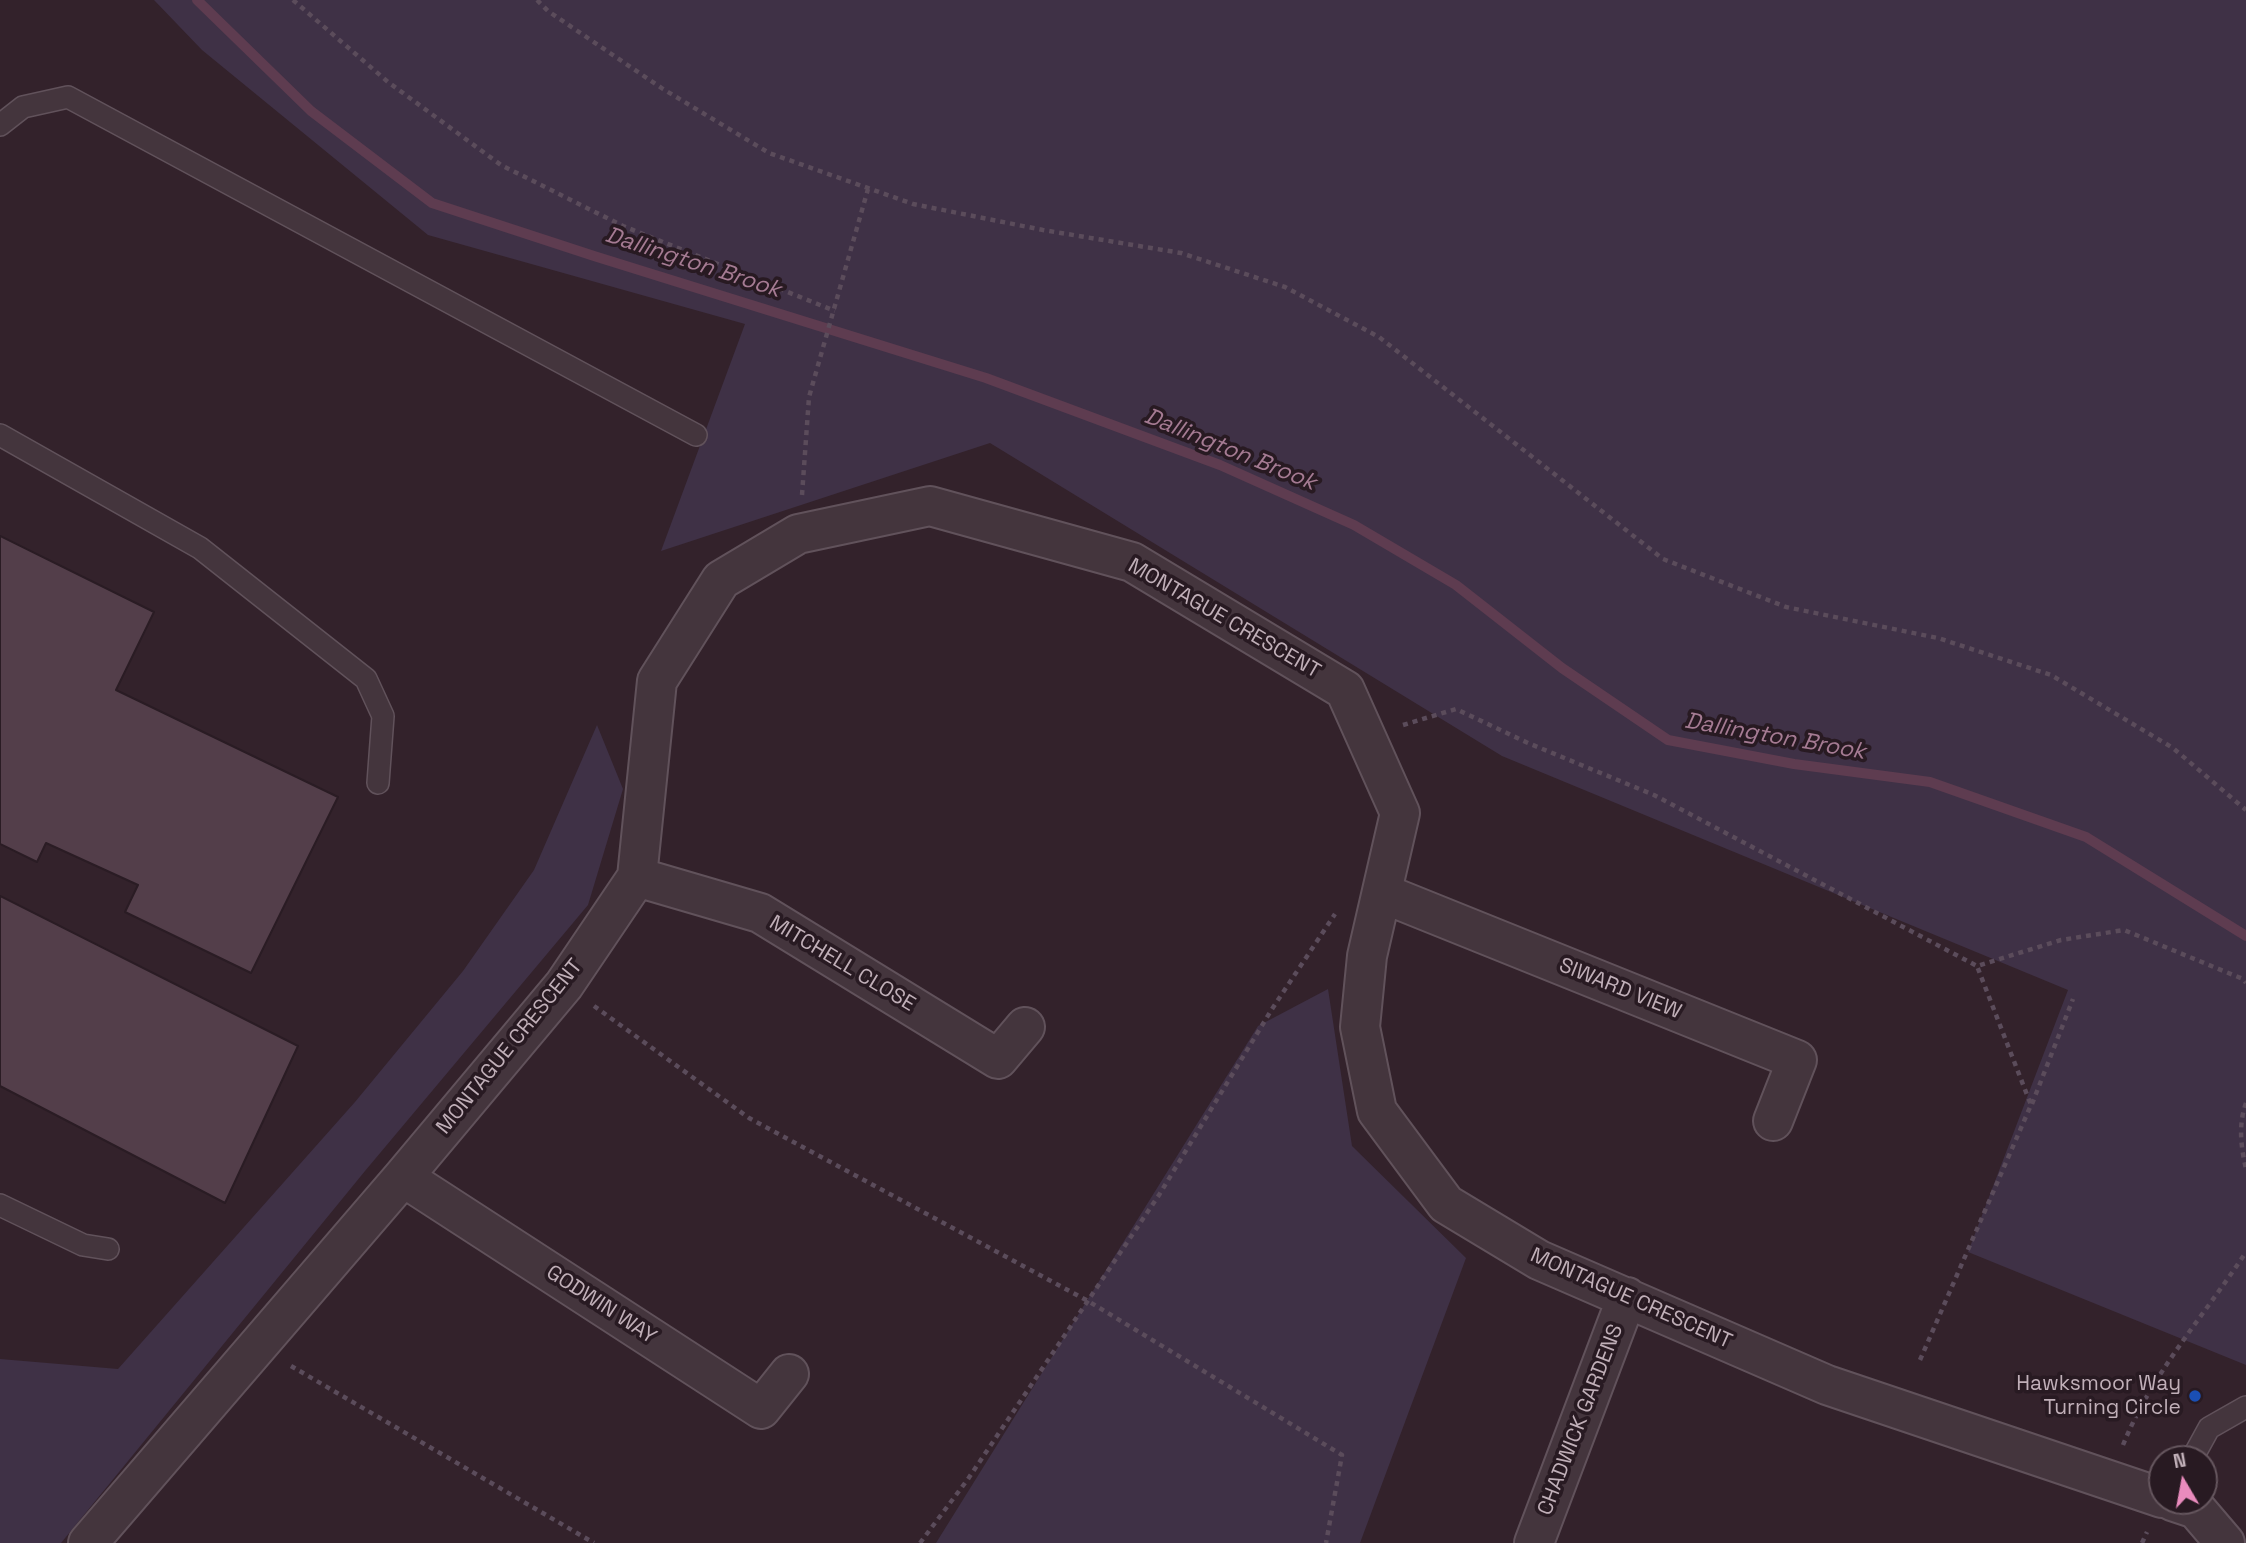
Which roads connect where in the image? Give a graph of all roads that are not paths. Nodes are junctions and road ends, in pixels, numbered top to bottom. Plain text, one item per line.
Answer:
1 (0, 125) edge
2 (0, 435) edge
3 (696, 435) dead end
4 (379, 783) dead end
5 (637, 877) junction
6 (1382, 894) junction
7 (1025, 1027) dead end
8 (1773, 1121) dead end
9 (403, 1177) junction
10 (0, 1205) edge
11 (108, 1249) dead end
12 (1627, 1297) junction
13 (789, 1374) dead end
14 (2246, 1408) edge
15 (2199, 1445) edge
16 (2148, 1492) edge
17 (2195, 1515) edge
18 (88, 1543) edge
19 (1534, 1543) edge
20 (2225, 1543) edge

1 - 3 lane
2 - 4 lane
5 - 6 street, MONTAGUE CRESCENT
5 - 7 street, MITCHELL CLOSE
5 - 9 street, MONTAGUE CRESCENT
6 - 8 street, SIWARD VIEW
6 - 12 street, MONTAGUE CRESCENT
9 - 13 street, GODWIN WAY
9 - 18 street, MONTAGUE CRESCENT
10 - 11 lane
12 - 16 street, MONTAGUE CRESCENT
12 - 19 street, CHADWICK GARDENS
14 - 15 lane
17 - 20 street, MONTAGUE CRESCENT

